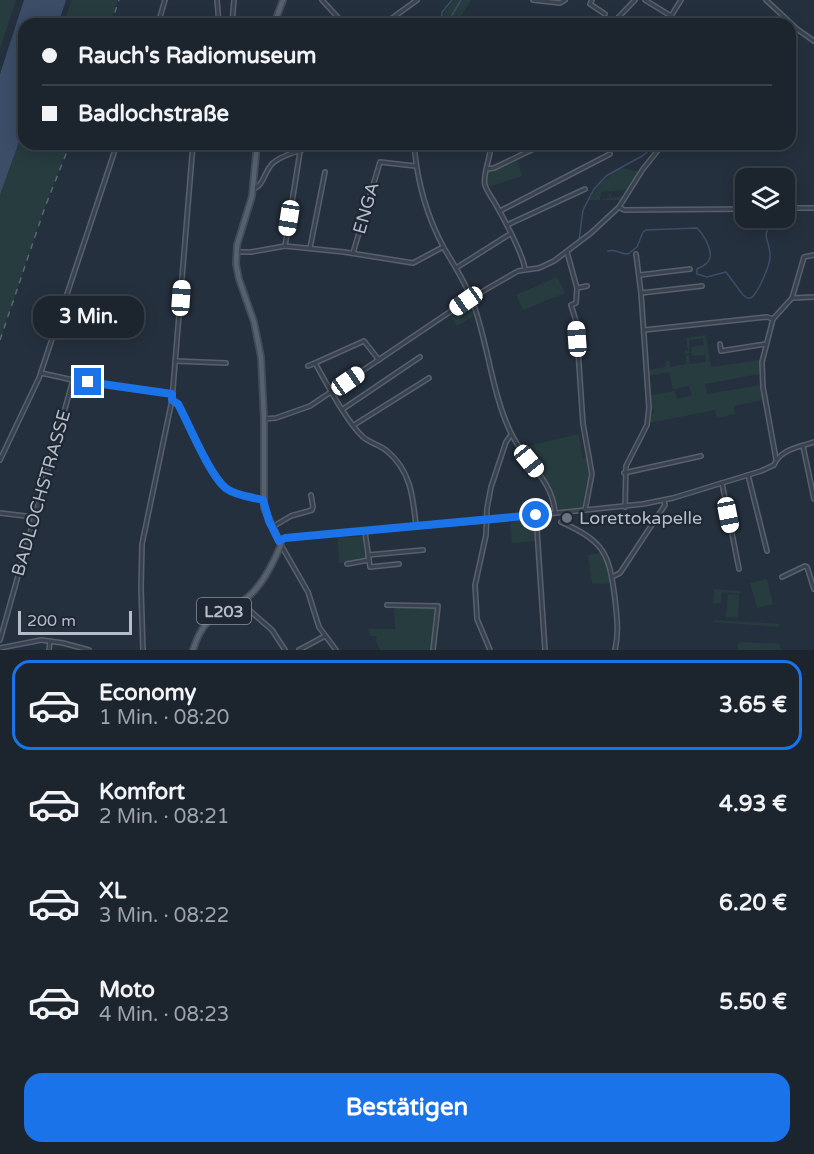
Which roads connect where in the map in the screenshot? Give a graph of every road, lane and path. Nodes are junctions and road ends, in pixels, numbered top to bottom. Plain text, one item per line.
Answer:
1 (165, 0) edge
2 (217, 0) edge
3 (234, 0) edge
4 (283, 0) edge
5 (322, 0) edge
6 (417, 0) edge
7 (532, 0) edge
8 (565, 0) edge
9 (592, 0) edge
10 (635, 0) edge
11 (645, 0) edge
12 (681, 0) edge
13 (766, 0) edge
14 (605, 14) dead end
15 (672, 16) joint
16 (160, 18) edge
17 (218, 18) edge
18 (232, 18) edge
19 (276, 18) edge
20 (338, 18) edge
21 (392, 18) edge
22 (618, 18) edge
23 (782, 18) edge
24 (796, 29) edge
25 (814, 41) edge
26 (115, 150) edge
27 (193, 150) edge
28 (256, 150) edge
29 (306, 150) edge
30 (415, 150) edge
31 (491, 150) edge
32 (532, 150) edge
33 (658, 150) edge
34 (300, 152) junction
35 (609, 154) dead end
36 (416, 166) junction
37 (488, 169) junction
38 (325, 172) dead end
39 (253, 189) junction
40 (585, 189) dead end
41 (619, 207) junction
42 (795, 208) edge
43 (814, 208) edge
44 (735, 209) edge
45 (500, 210) junction
46 (507, 225) junction
47 (511, 234) junction
48 (285, 246) junction
49 (444, 247) junction
50 (310, 248) junction
51 (236, 252) junction
52 (567, 252) junction
53 (353, 253) junction
54 (636, 254) dead end
55 (814, 255) edge
56 (456, 268) junction
57 (525, 269) junction
58 (690, 269) dead end
59 (639, 275) junction
60 (587, 286) dead end
61 (702, 286) dead end
62 (577, 288) junction
63 (641, 293) junction
64 (814, 297) edge
65 (472, 298) junction
66 (792, 298) junction
67 (773, 319) junction
68 (644, 330) junction
69 (720, 344) dead end
70 (767, 344) junction
71 (420, 357) dead end
72 (379, 360) junction
73 (175, 362) junction
74 (226, 363) dead end
75 (315, 363) junction
76 (308, 366) dead end
77 (41, 373) junction
78 (429, 378) dead end
79 (73, 380) junction
80 (332, 392) junction
81 (172, 394) junction
82 (172, 400) junction
83 (343, 409) junction
84 (264, 419) junction
85 (354, 425) junction
86 (511, 435) junction
87 (814, 442) edge
88 (803, 446) junction
89 (701, 456) dead end
90 (776, 459) junction
91 (0, 460) edge
92 (624, 473) junction
93 (748, 475) junction
94 (722, 483) junction
95 (310, 495) dead end
96 (814, 499) edge
97 (263, 500) junction
98 (664, 501) junction
99 (625, 507) junction
100 (585, 510) junction
101 (0, 513) edge
102 (555, 513) junction
103 (536, 515) junction
104 (34, 518) junction
105 (487, 520) junction
106 (561, 522) dead end
107 (272, 527) junction
108 (416, 527) junction
109 (365, 532) junction
110 (280, 543) junction
111 (423, 550) dead end
112 (767, 551) dead end
113 (368, 555) junction
114 (369, 560) junction
115 (347, 564) dead end
116 (399, 564) dead end
117 (739, 569) dead end
118 (612, 577) junction
119 (782, 577) dead end
120 (814, 589) edge
121 (242, 603) junction
122 (387, 605) dead end
123 (325, 636) junction
124 (0, 640) edge
125 (50, 641) junction
126 (0, 648) edge
127 (49, 650) edge
128 (89, 650) edge
129 (143, 650) edge
130 (193, 650) edge
131 (285, 650) edge
132 (299, 650) edge
133 (336, 650) edge
134 (433, 650) edge
135 (489, 650) edge
136 (544, 650) edge
137 (615, 650) edge

1 - 16 street
2 - 17 street
3 - 18 street
4 - 19 main road
5 - 20 street
6 - 21 street
7 - 8 street
9 - 14 street
10 - 22 street
11 - 15 street
12 - 15 street
13 - 23 street
24 - 25 street
26 - 77 street
27 - 73 street
28 - 39 main road
29 - 34 street
30 - 36 street
31 - 37 street
32 - 37 street
33 - 41 street
34 - 39 street
34 - 48 street
35 - 45 street
36 - 49 street
36 - 53 street, ENGA
37 - 45 street
38 - 50 street
39 - 51 main road
40 - 46 street
41 - 44 street
41 - 52 street
42 - 43 street
45 - 46 street
46 - 47 street
47 - 56 street
47 - 57 street
48 - 50 street
48 - 51 street
49 - 53 street
49 - 56 street
50 - 53 street
51 - 84 main road
52 - 57 street
52 - 62 street
54 - 59 street
55 - 66 street
56 - 65 street
57 - 65 street
58 - 59 street
59 - 63 street
60 - 62 street
61 - 63 street
62 - 100 street
63 - 68 street
64 - 66 street
65 - 72 street
65 - 86 street
66 - 67 street
67 - 68 street
67 - 70 street
68 - 92 street
69 - 70 street
70 - 90 street
71 - 83 street
72 - 75 street
72 - 80 street
73 - 74 street
73 - 81 street
75 - 76 street
75 - 80 street
77 - 79 street
77 - 91 street
78 - 85 street
79 - 81 street
79 - 104 street, BADLOCHSTRASSE
80 - 83 street
80 - 84 street
81 - 82 street
82 - 97 street
82 - 129 street
83 - 85 street
84 - 97 main road
85 - 108 street
86 - 102 street
86 - 105 street
87 - 88 street
88 - 90 street
88 - 96 street
89 - 92 street
90 - 93 street
92 - 99 street
93 - 94 street
93 - 112 street
94 - 98 street
94 - 117 street
95 - 107 street
97 - 107 main road
98 - 99 street
98 - 118 street
99 - 100 street
100 - 102 street
101 - 104 street
102 - 103 street
103 - 105 street
103 - 136 street
104 - 124 street, BADLOCHSTRASSE
105 - 108 street
105 - 135 street
106 - 118 street
107 - 110 main road
108 - 109 street
109 - 110 street
109 - 113 street
110 - 121 main road, L203
110 - 123 street
111 - 113 street
113 - 114 street
114 - 115 street
114 - 116 street
118 - 137 street
119 - 120 street
121 - 130 main road, L203
121 - 131 street
122 - 134 street
123 - 132 street
123 - 133 street
125 - 126 street
125 - 127 street
125 - 128 street

